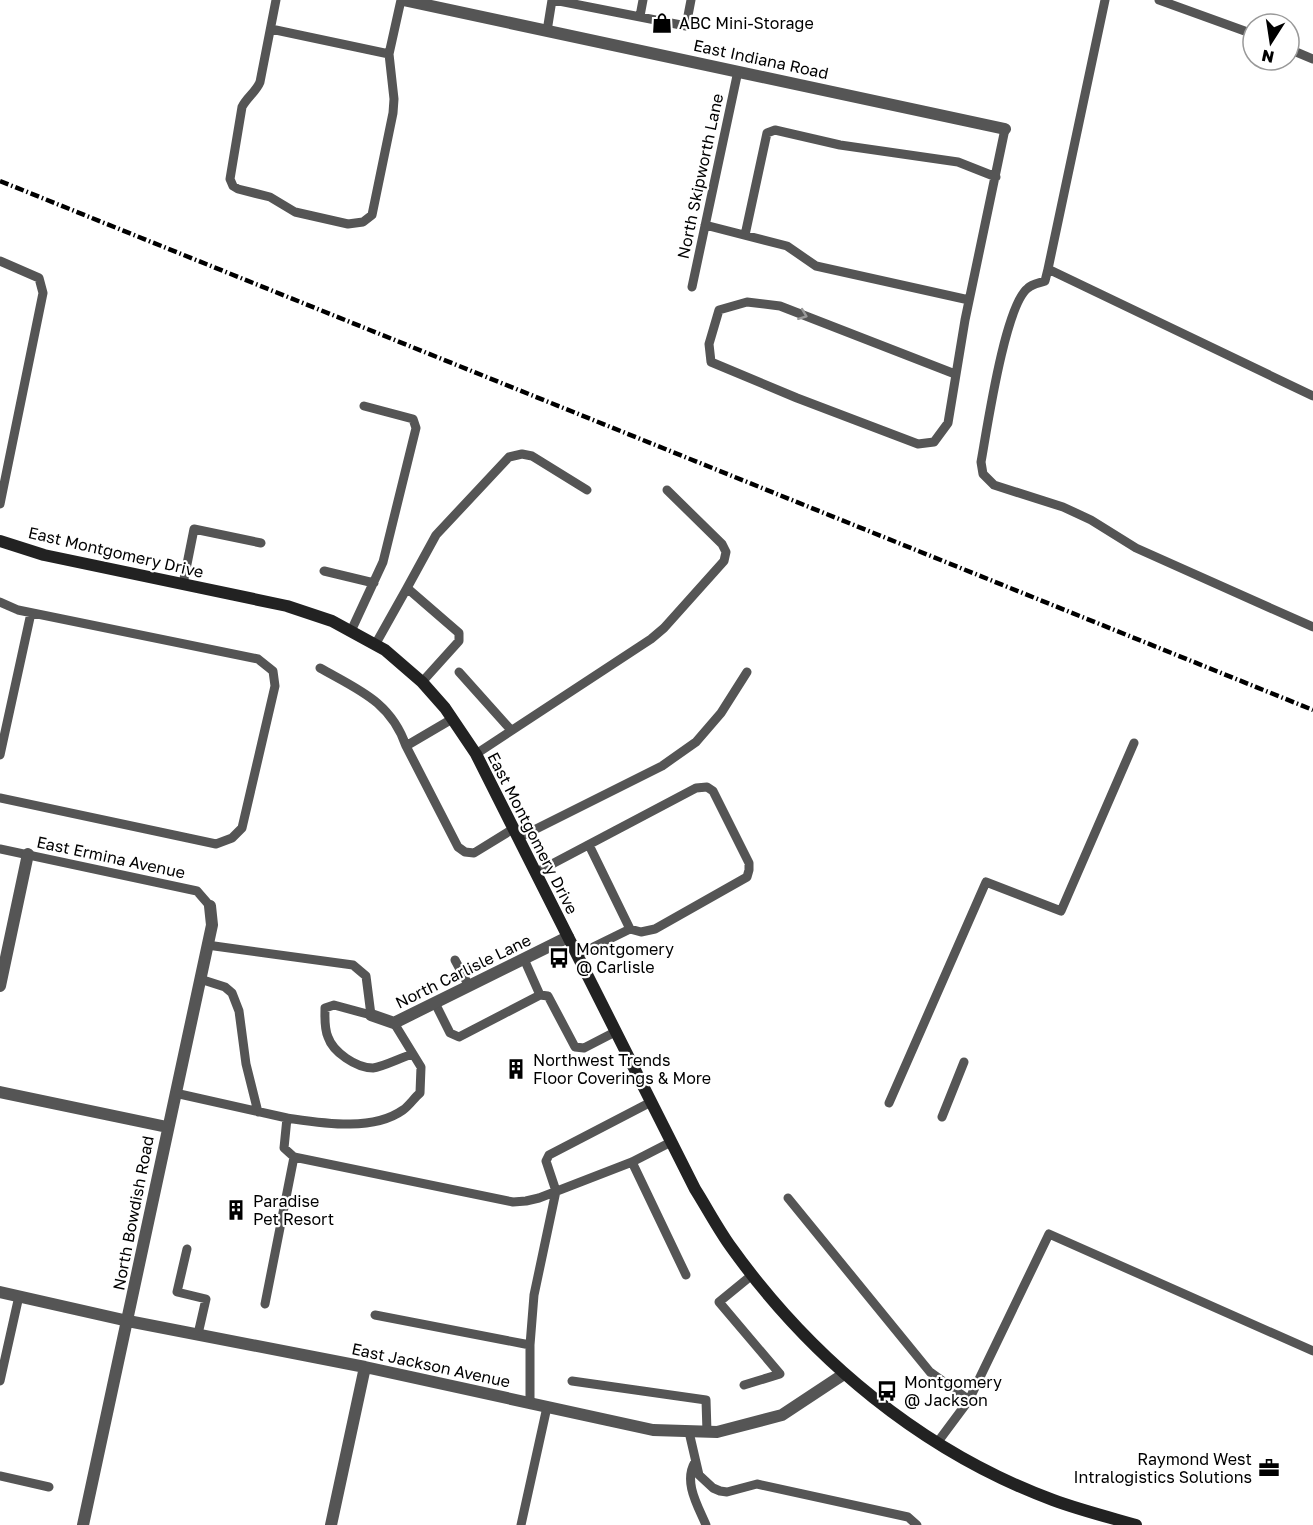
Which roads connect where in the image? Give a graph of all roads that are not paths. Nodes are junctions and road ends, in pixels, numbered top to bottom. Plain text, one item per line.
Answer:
1 (276, 0) edge
2 (553, 0) edge
3 (643, 0) edge
4 (691, 0) edge
5 (1105, 0) edge
6 (1159, 0) edge
7 (408, 1) edge
8 (597, 4) edge
9 (640, 16) junction
10 (271, 28) junction
11 (547, 30) junction
12 (1241, 30) edge
13 (389, 54) junction
14 (738, 71) junction
15 (1005, 129) joint
16 (996, 177) junction
17 (705, 225) junction
18 (746, 235) junction
19 (0, 261) edge
20 (1048, 269) junction
21 (692, 287) dead end
22 (969, 300) junction
23 (955, 374) junction
24 (1313, 396) edge
25 (364, 406) dead end
26 (3, 471) edge
27 (587, 490) dead end
28 (667, 490) dead end
29 (0, 504) edge
30 (0, 541) edge
31 (261, 543) dead end
32 (324, 571) dead end
33 (374, 583) junction
34 (183, 584) junction
35 (407, 588) junction
36 (0, 602) edge
37 (31, 613) junction
38 (1313, 627) edge
39 (351, 631) junction
40 (375, 645) junction
41 (320, 668) dead end
42 (459, 672) dead end
43 (747, 672) dead end
44 (422, 681) junction
45 (452, 719) junction
46 (511, 730) junction
47 (1134, 743) dead end
48 (406, 746) junction
49 (476, 754) junction
50 (0, 755) edge
51 (0, 798) edge
52 (515, 834) junction
53 (589, 845) junction
54 (0, 849) edge
55 (28, 854) junction
56 (535, 873) junction
57 (210, 906) joint
58 (630, 929) junction
59 (568, 937) junction
60 (207, 945) junction
61 (577, 956) junction
62 (524, 959) junction
63 (455, 960) dead end
64 (200, 979) junction
65 (0, 986) edge
66 (469, 986) junction
67 (540, 995) junction
68 (435, 1003) junction
69 (371, 1015) junction
70 (394, 1023) junction
71 (615, 1032) junction
72 (413, 1054) junction
73 (964, 1062) dead end
74 (0, 1092) edge
75 (175, 1093) junction
76 (651, 1102) junction
77 (889, 1103) dead end
78 (258, 1112) junction
79 (942, 1117) dead end
80 (287, 1118) junction
81 (167, 1127) junction
82 (671, 1142) junction
83 (294, 1157) junction
84 (632, 1162) junction
85 (556, 1191) junction
86 (788, 1198) dead end
87 (187, 1249) dead end
88 (686, 1275) dead end
89 (752, 1275) junction
90 (0, 1292) edge
91 (19, 1296) junction
92 (265, 1304) dead end
93 (375, 1315) dead end
94 (128, 1321) junction
95 (198, 1334) junction
96 (530, 1345) junction
97 (1313, 1351) edge
98 (365, 1367) junction
99 (843, 1374) junction
100 (572, 1381) dead end
101 (0, 1382) edge
102 (744, 1385) dead end
103 (969, 1400) junction
104 (530, 1404) junction
105 (548, 1407) junction
106 (689, 1432) junction
107 (707, 1432) junction
108 (937, 1443) junction
109 (695, 1462) junction
110 (0, 1476) edge
111 (49, 1487) dead end
112 (83, 1525) edge
113 (331, 1525) edge
114 (521, 1525) edge
115 (706, 1525) edge
116 (917, 1525) edge
117 (1136, 1525) edge

1 - 10 lane
2 - 8 lane
2 - 11 lane
3 - 9 lane
4 - 9 lane
5 - 20 lane
6 - 12 lane
7 - 11 street, East Indiana Road
7 - 13 lane
8 - 9 lane
10 - 13 lane
10 - 13 lane
11 - 14 street, East Indiana Road
14 - 15 street, East Indiana Road
14 - 17 lane, North Skipworth Lane
15 - 16 lane
16 - 18 lane
16 - 22 lane
17 - 18 lane
17 - 21 lane, North Skipworth Lane
18 - 22 lane
19 - 26 lane
20 - 24 lane
20 - 38 lane
22 - 23 lane
23 -> 23 lane
25 - 33 lane
26 - 29 lane
27 - 35 lane
28 - 46 lane
30 - 34 main road, East Montgomery Drive
31 - 34 lane
32 - 33 lane
33 - 39 lane
34 - 39 main road, East Montgomery Drive
35 - 40 lane
35 - 44 lane
36 - 37 lane
37 - 50 lane
37 - 51 lane
39 - 40 main road, East Montgomery Drive
40 - 44 main road, East Montgomery Drive
41 - 48 lane
42 - 46 lane
43 - 52 lane
44 - 45 main road, East Montgomery Drive
45 - 48 lane
45 - 49 main road, East Montgomery Drive
46 - 49 lane
47 - 77 lane
48 - 52 lane
49 - 52 main road, East Montgomery Drive
52 - 56 main road, East Montgomery Drive
53 - 56 lane
53 - 58 lane
53 - 58 lane
54 - 55 lane, East Ermina Avenue
55 - 57 lane, East Ermina Avenue
55 - 65 street
56 - 59 main road, East Montgomery Drive
57 - 60 street, North Bowdish Road
58 - 61 lane
59 - 61 main road, East Montgomery Drive
59 - 62 street, North Carlisle Lane
60 - 64 street, North Bowdish Road
60 - 69 lane
61 - 71 main road, East Montgomery Drive
62 - 66 street, North Carlisle Lane
62 - 67 lane
63 - 66 lane
64 - 75 street, North Bowdish Road
64 - 78 lane
66 - 68 street, North Carlisle Lane
67 - 68 lane
67 - 71 lane
68 - 70 street, North Carlisle Lane
69 - 70 street, North Carlisle Lane
69 - 72 lane
70 - 72 lane
71 - 76 main road, East Montgomery Drive
72 - 80 lane
73 - 79 lane
74 - 81 street
75 - 78 lane
75 - 81 street, North Bowdish Road
76 - 82 main road, East Montgomery Drive
76 - 85 lane
78 - 80 lane
80 - 83 lane
81 - 94 street, North Bowdish Road
82 - 84 lane
82 - 89 main road, East Montgomery Drive
83 - 85 lane
83 - 92 lane
84 - 85 lane
84 - 88 lane
85 - 96 lane
86 - 103 lane
87 - 95 lane
89 - 99 main road, East Montgomery Drive
89 - 102 lane
90 - 91 street, East Jackson Avenue
91 - 94 street, East Jackson Avenue
91 - 101 lane
93 - 96 lane
94 - 95 street, East Jackson Avenue
94 - 112 street, North Bowdish Road
95 - 98 street, East Jackson Avenue
96 - 104 lane
97 - 103 lane
98 - 104 street, East Jackson Avenue
98 - 113 street
99 - 107 street, East Jackson Avenue
99 - 108 main road, East Montgomery Drive
100 - 107 lane
103 - 108 lane
104 - 105 street, East Jackson Avenue
105 - 106 street, East Jackson Avenue
105 - 114 lane
106 - 107 street, East Jackson Avenue
106 - 109 lane
108 - 117 main road, East Montgomery Drive
109 - 115 lane
109 - 116 lane
110 - 111 lane

